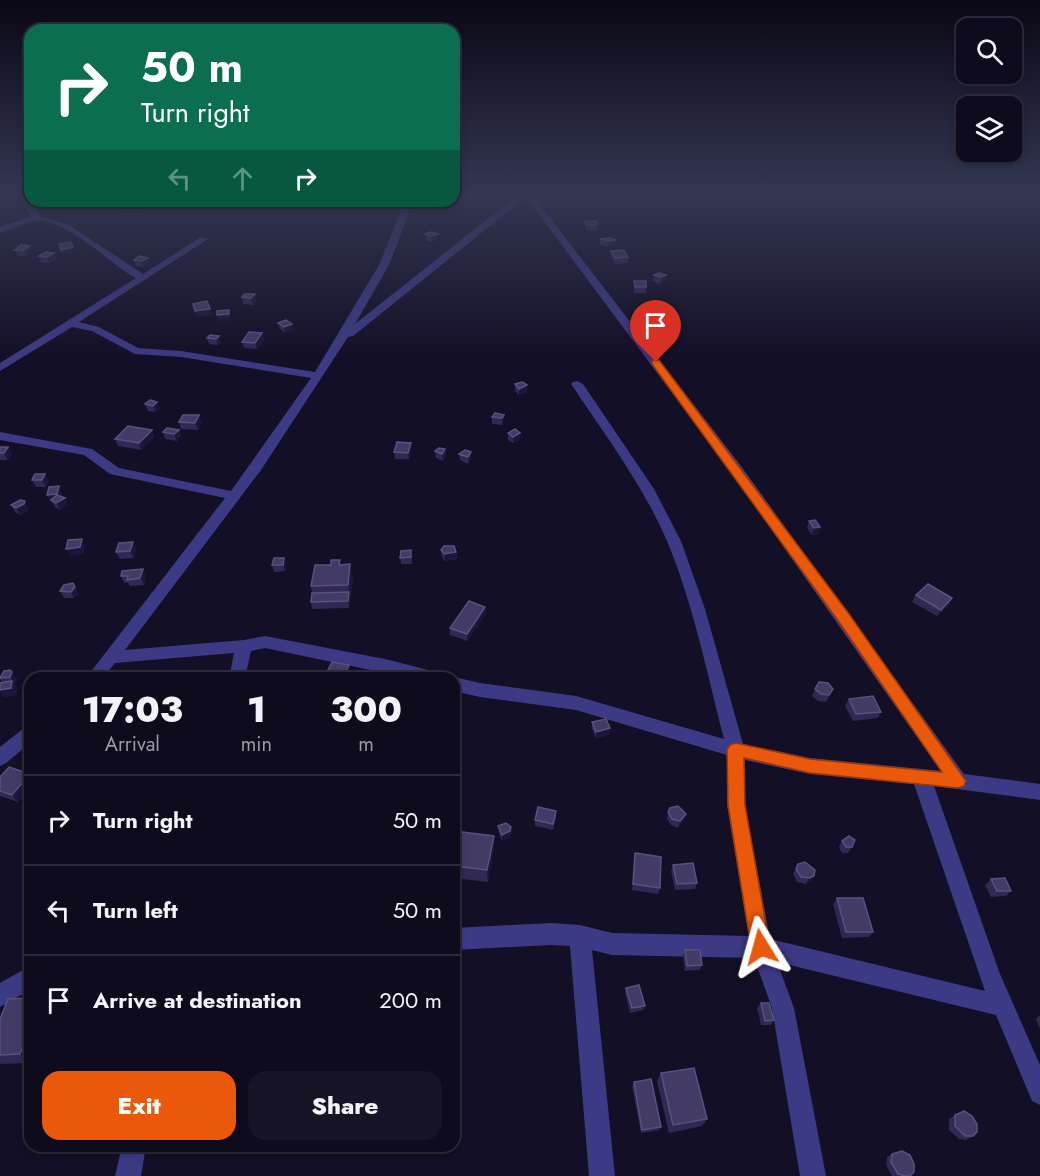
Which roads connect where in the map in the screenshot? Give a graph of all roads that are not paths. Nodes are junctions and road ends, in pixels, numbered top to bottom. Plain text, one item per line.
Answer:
1 (102, 248) edge
2 (190, 248) edge
3 (391, 248) edge
4 (457, 248) edge
5 (568, 248) edge
6 (144, 278) junction
7 (72, 324) junction
8 (341, 340) junction
9 (0, 368) edge
10 (318, 375) junction
11 (577, 384) dead end
12 (0, 436) edge
13 (234, 496) junction
14 (244, 646) junction
15 (112, 657) junction
16 (98, 672) edge
17 (238, 672) edge
18 (411, 672) edge
19 (460, 685) edge
20 (24, 738) edge
21 (736, 750) junction
22 (0, 758) edge
23 (921, 777) junction
24 (958, 781) junction
25 (1040, 792) edge
26 (580, 936) junction
27 (460, 939) edge
28 (761, 947) junction
29 (24, 981) edge
30 (0, 996) edge
31 (1003, 1006) junction
32 (1040, 1093) edge
33 (133, 1152) edge
34 (128, 1176) edge
35 (602, 1176) edge
36 (813, 1176) edge

1 - 6 street
2 - 6 street
3 - 8 street
4 - 8 street
5 - 24 street
6 - 7 street
7 - 9 street
7 - 10 street
8 - 10 street
10 - 13 street
11 - 21 street
12 - 13 street
13 - 15 street
14 - 15 street
14 - 17 street
14 - 18 street
15 - 16 street
19 - 21 street
20 - 22 street
21 - 23 street
21 - 28 street
23 - 24 street
23 - 31 street
24 - 25 street
26 - 27 street
26 - 28 street
26 - 35 street
28 - 31 street
28 - 36 street
29 - 30 street
31 - 32 street
33 - 34 street

